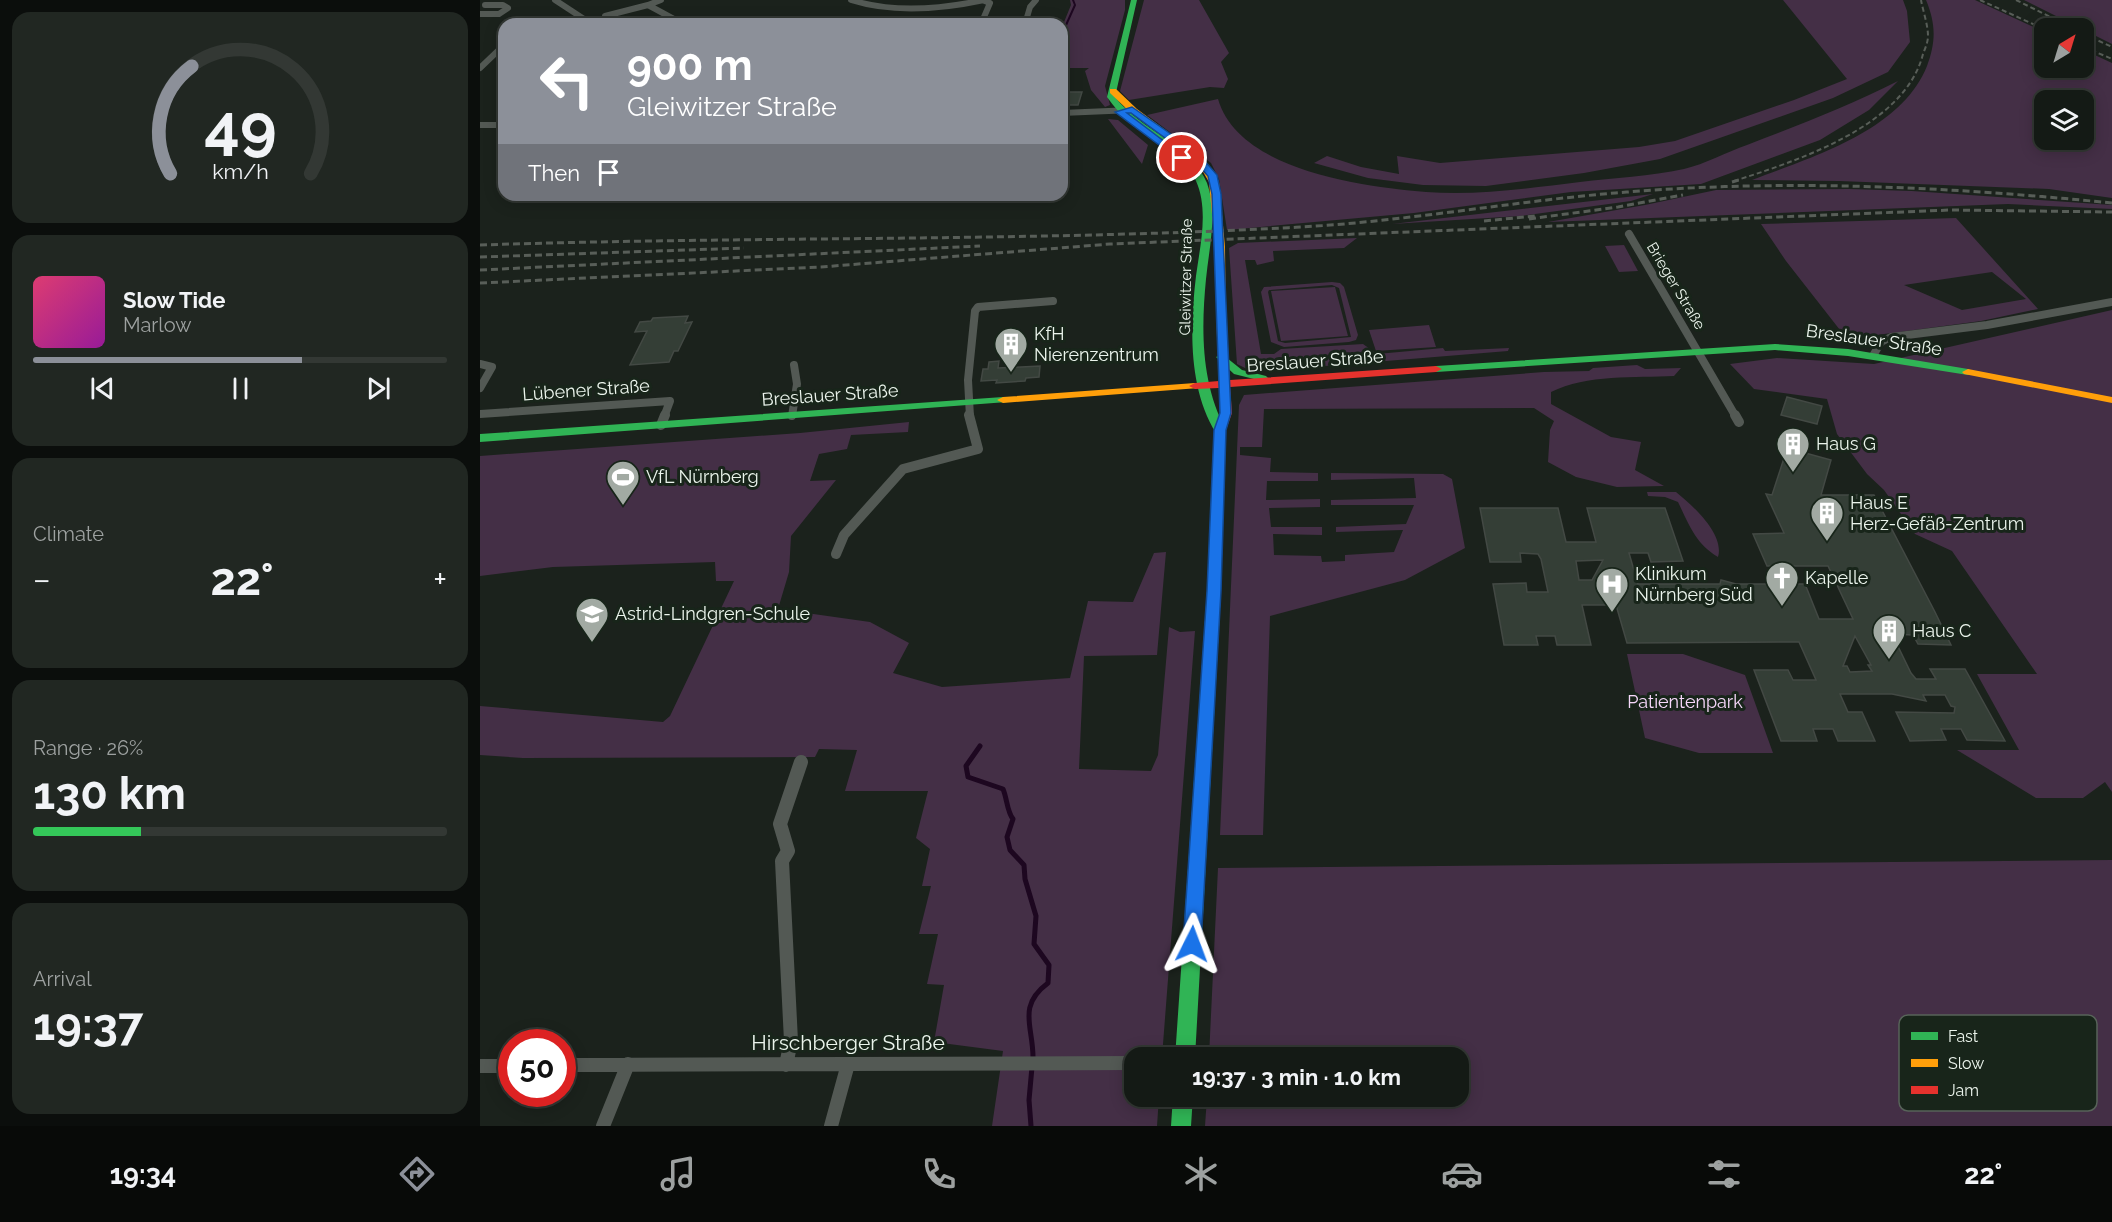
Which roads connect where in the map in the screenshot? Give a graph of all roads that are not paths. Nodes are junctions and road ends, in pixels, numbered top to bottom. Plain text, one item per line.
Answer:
1 (555, 0) edge
2 (661, 0) edge
3 (851, 0) edge
4 (983, 0) edge
5 (1036, 0) edge
6 (1134, 0) edge
7 (648, 5) junction
8 (482, 6) edge
9 (480, 14) edge
10 (605, 16) dead end
11 (582, 18) edge
12 (672, 18) edge
13 (984, 18) edge
14 (1027, 18) edge
15 (498, 51) edge
16 (480, 68) edge
17 (1126, 111) junction
18 (1068, 112) edge
19 (480, 125) edge
20 (498, 125) edge
21 (1629, 234) dead end
22 (1053, 301) dead end
23 (2112, 302) edge
24 (1699, 352) junction
25 (1874, 354) junction
26 (1222, 357) junction
27 (480, 364) edge
28 (794, 365) dead end
29 (1273, 380) junction
30 (1224, 386) junction
31 (480, 387) edge
32 (1204, 387) junction
33 (2112, 400) edge
34 (966, 404) junction
35 (480, 414) edge
36 (792, 416) junction
37 (1739, 422) dead end
38 (661, 425) junction
39 (1220, 430) junction
40 (480, 438) edge
41 (836, 554) dead end
42 (801, 762) dead end
43 (1186, 1047) edge
44 (1124, 1063) edge
45 (848, 1064) junction
46 (576, 1065) edge
47 (628, 1065) junction
48 (786, 1065) junction
49 (480, 1066) edge
50 (498, 1066) edge
51 (1182, 1107) edge
52 (603, 1126) edge
53 (831, 1126) edge
54 (1181, 1126) edge

1 - 11 street
2 - 7 street
3 - 4 street
4 - 13 street
5 - 14 street
6 - 17 main road
7 - 10 street
7 - 12 street
8 - 9 street
15 - 16 street
17 - 18 street
17 - 26 main road, Gleiwitzer Straße
17 - 32 main road, Gleiwitzer Straße
19 - 20 street
21 - 24 street, Brieger Straße
22 - 34 street
23 - 25 street
24 - 25 main road, Breslauer Straße
24 - 29 main road, Breslauer Straße
24 - 37 street, Brieger Straße
25 - 33 main road, Breslauer Straße
26 - 29 main road
26 - 30 main road, Gleiwitzer Straße
27 - 31 street
28 - 36 street
29 - 30 main road, Breslauer Straße
30 - 32 main road, Breslauer Straße
30 - 39 main road, Gleiwitzer Straße
32 - 34 main road, Breslauer Straße
32 - 39 main road, Gleiwitzer Straße
34 - 36 main road, Breslauer Straße
34 - 41 street
35 - 38 street, Lübener Straße
36 - 38 main road, Breslauer Straße
38 - 40 main road, Breslauer Straße
39 - 43 main road, Gleiwitzer Straße
42 - 48 street
44 - 45 street, Hirschberger Straße
45 - 48 street, Hirschberger Straße
45 - 53 street
46 - 47 street, Hirschberger Straße
47 - 48 street, Hirschberger Straße
47 - 52 street
49 - 50 street
51 - 54 main road

